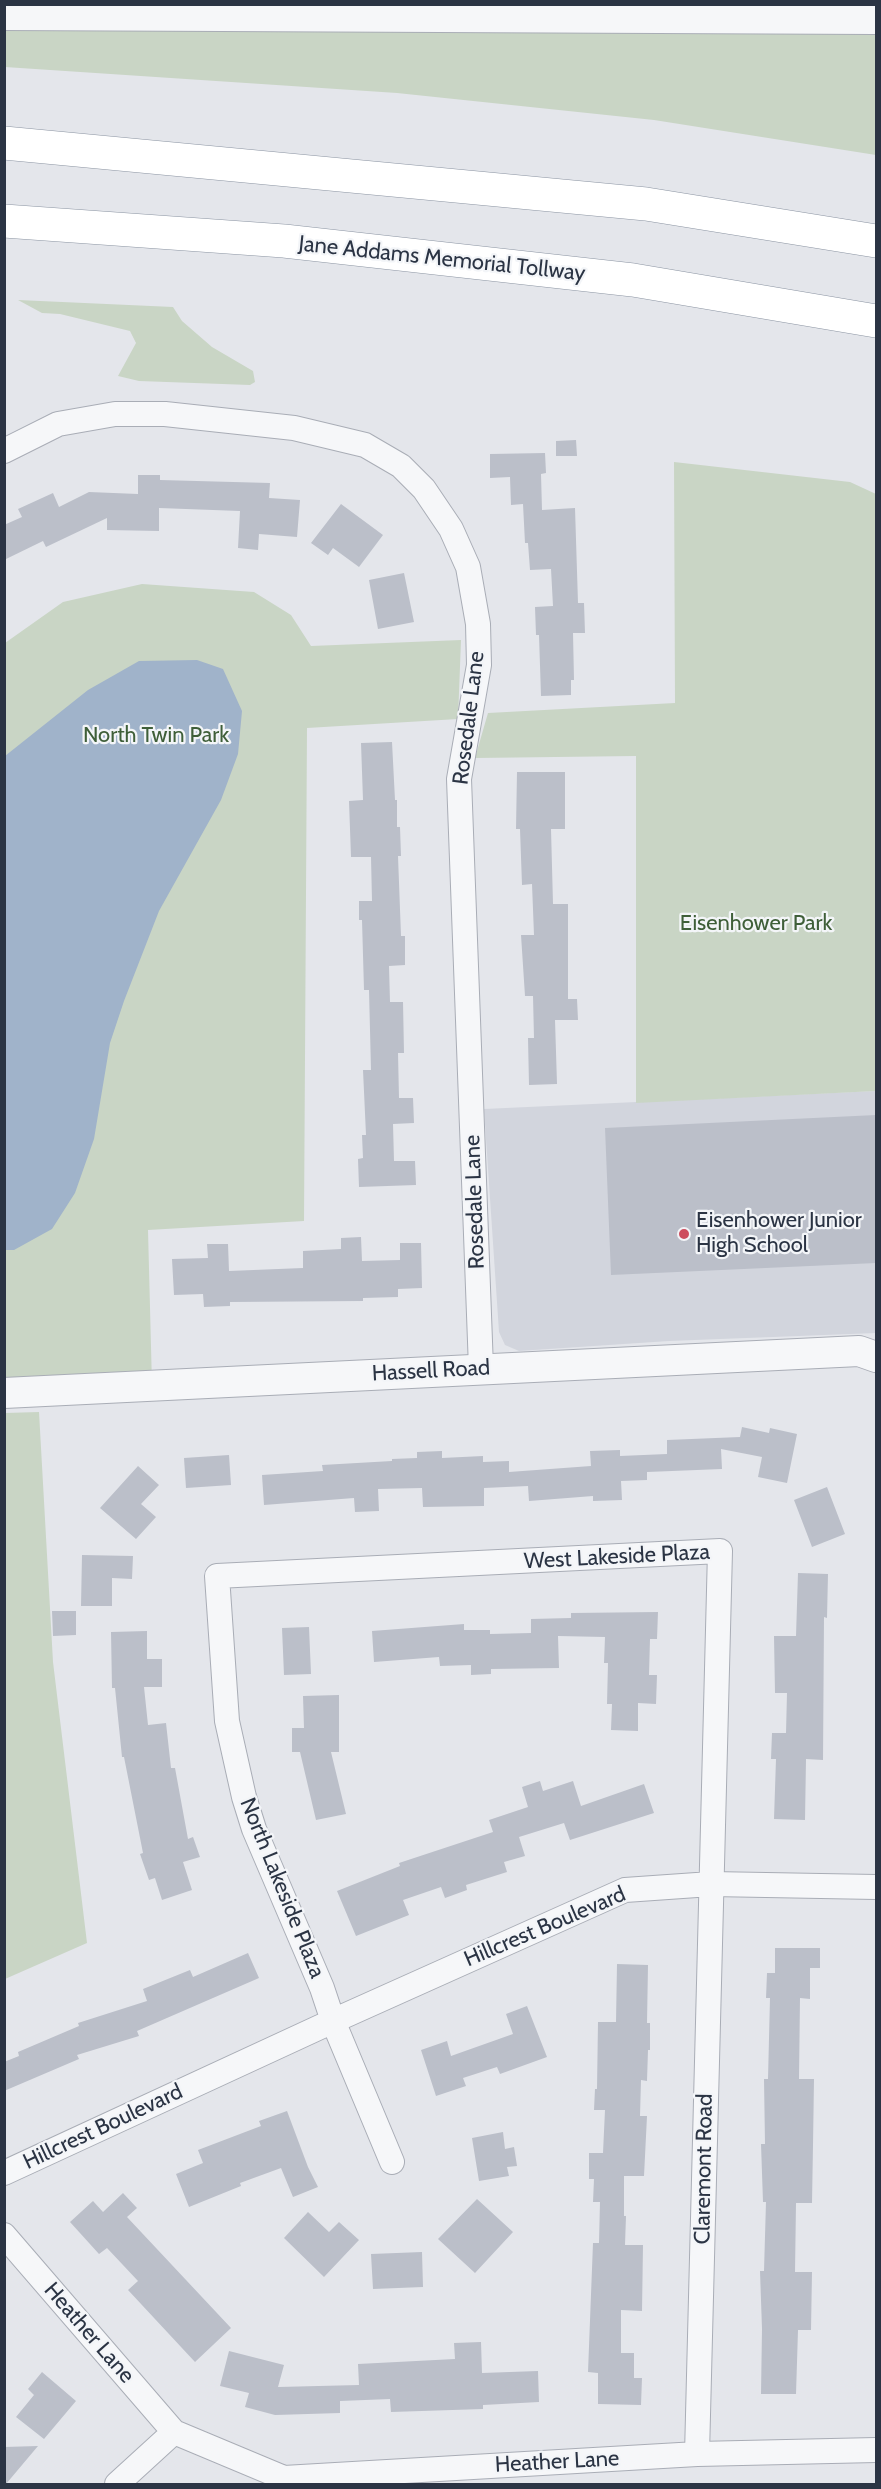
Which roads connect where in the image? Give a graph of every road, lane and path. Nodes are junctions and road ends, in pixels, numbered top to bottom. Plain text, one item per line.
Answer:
1 (4, 15) edge
2 (876, 19) edge
3 (4, 143) edge
4 (4, 221) edge
5 (876, 242) edge
6 (876, 321) edge
7 (4, 451) edge
8 (867, 1354) edge
9 (481, 1368) junction
10 (4, 1393) edge
11 (217, 1576) joint
12 (711, 1884) junction
13 (876, 1887) edge
14 (333, 2021) junction
15 (392, 2162) dead end
16 (4, 2173) edge
17 (4, 2235) edge
18 (174, 2432) junction
19 (876, 2450) edge
20 (697, 2454) junction
21 (117, 2484) edge

1 - 2 street
3 - 5 highway
4 - 6 highway, Jane Addams Memorial Tollway
7 - 9 street, Rosedale Lane
8 - 9 street, Hassell Road
9 - 10 street, Hassell Road
11 - 12 street, West Lakeside Plaza
11 - 14 street, North Lakeside Plaza
12 - 13 street, Hillcrest Boulevard
12 - 14 street, Hillcrest Boulevard
12 - 20 street, Claremont Road
14 - 15 street
14 - 16 street, Hillcrest Boulevard
17 - 18 street, Heather Lane
18 - 20 street, Heather Lane
18 - 21 street
19 - 20 street, Heather Lane

